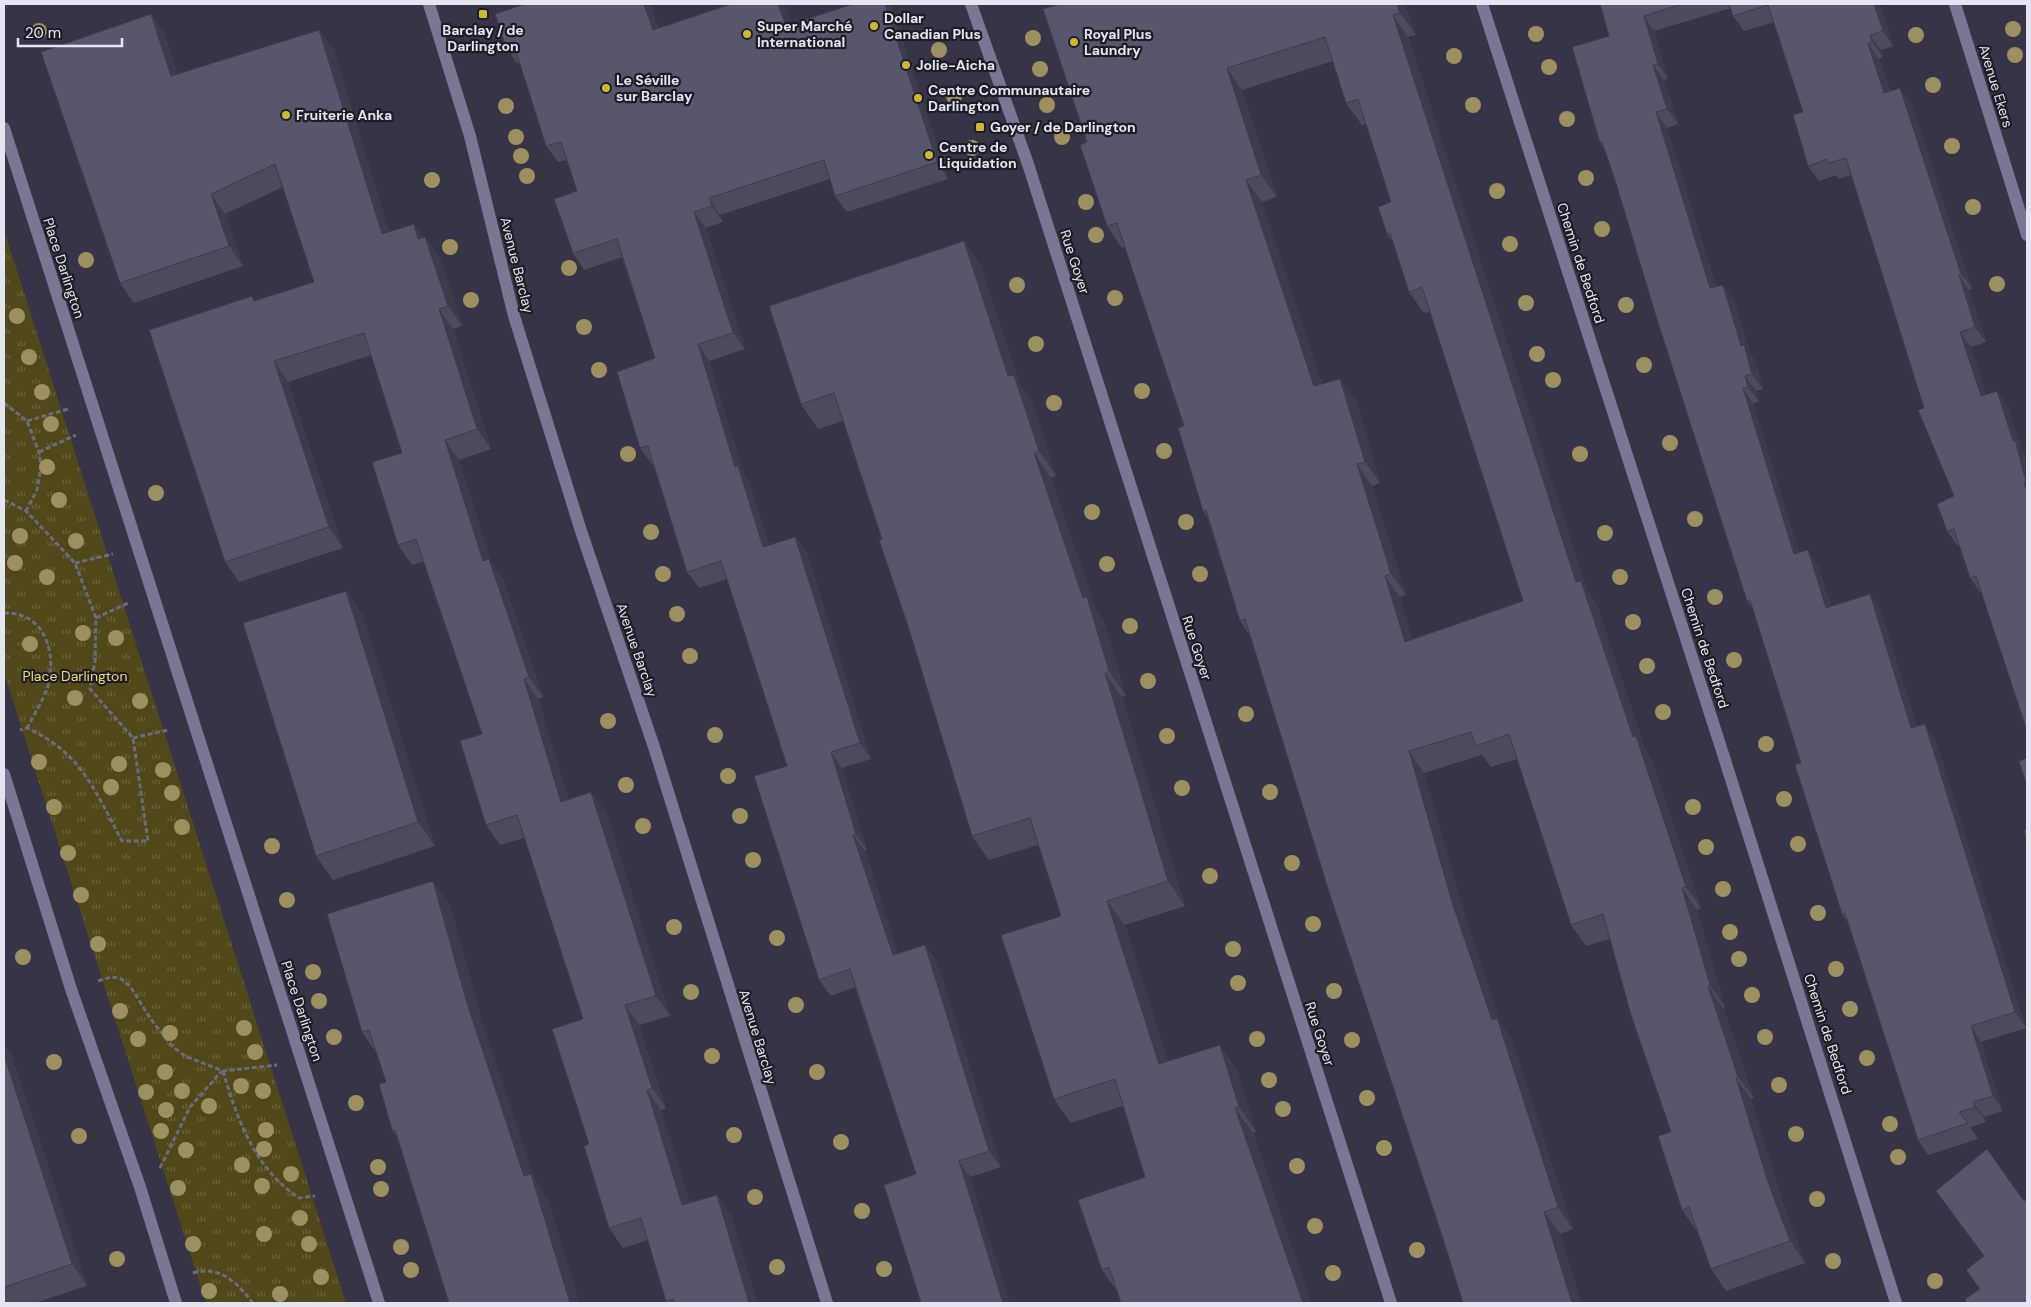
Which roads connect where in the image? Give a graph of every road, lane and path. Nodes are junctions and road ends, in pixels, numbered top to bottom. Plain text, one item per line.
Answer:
1 (429, 4) edge
2 (971, 4) edge
3 (1482, 4) edge
4 (1955, 4) edge
5 (4, 128) edge
6 (2027, 235) edge
7 (4, 403) edge
8 (68, 409) dead end
9 (27, 422) junction
10 (76, 435) dead end
11 (40, 452) junction
12 (4, 500) edge
13 (26, 511) junction
14 (113, 554) dead end
15 (75, 563) junction
16 (128, 602) dead end
17 (4, 613) edge
18 (96, 618) junction
19 (27, 728) junction
20 (20, 730) dead end
21 (168, 730) dead end
22 (133, 738) junction
23 (4, 774) edge
24 (98, 981) dead end
25 (277, 1065) dead end
26 (223, 1071) junction
27 (159, 1170) dead end
28 (315, 1196) dead end
29 (192, 1273) dead end
30 (176, 1303) edge
31 (253, 1303) edge
32 (378, 1303) edge
33 (827, 1303) edge
34 (1391, 1303) edge
35 (1896, 1303) edge

1 - 33 street, Avenue Barclay
2 - 34 street, Rue Goyer
3 - 35 street, Chemin de Bedford
4 - 6 street, Avenue Ekers
5 - 32 street, Place Darlington
7 - 9 path
8 - 9 path
9 - 11 path
10 - 11 path
11 - 13 path
12 - 13 path
13 - 15 path
14 - 15 path
15 - 18 path
16 - 18 path
17 - 19 path
18 - 22 path
19 - 20 path
19 - 22 path
21 - 22 path
23 - 30 street
24 - 26 path
25 - 26 path
26 - 27 path
26 - 28 path
29 - 31 path

